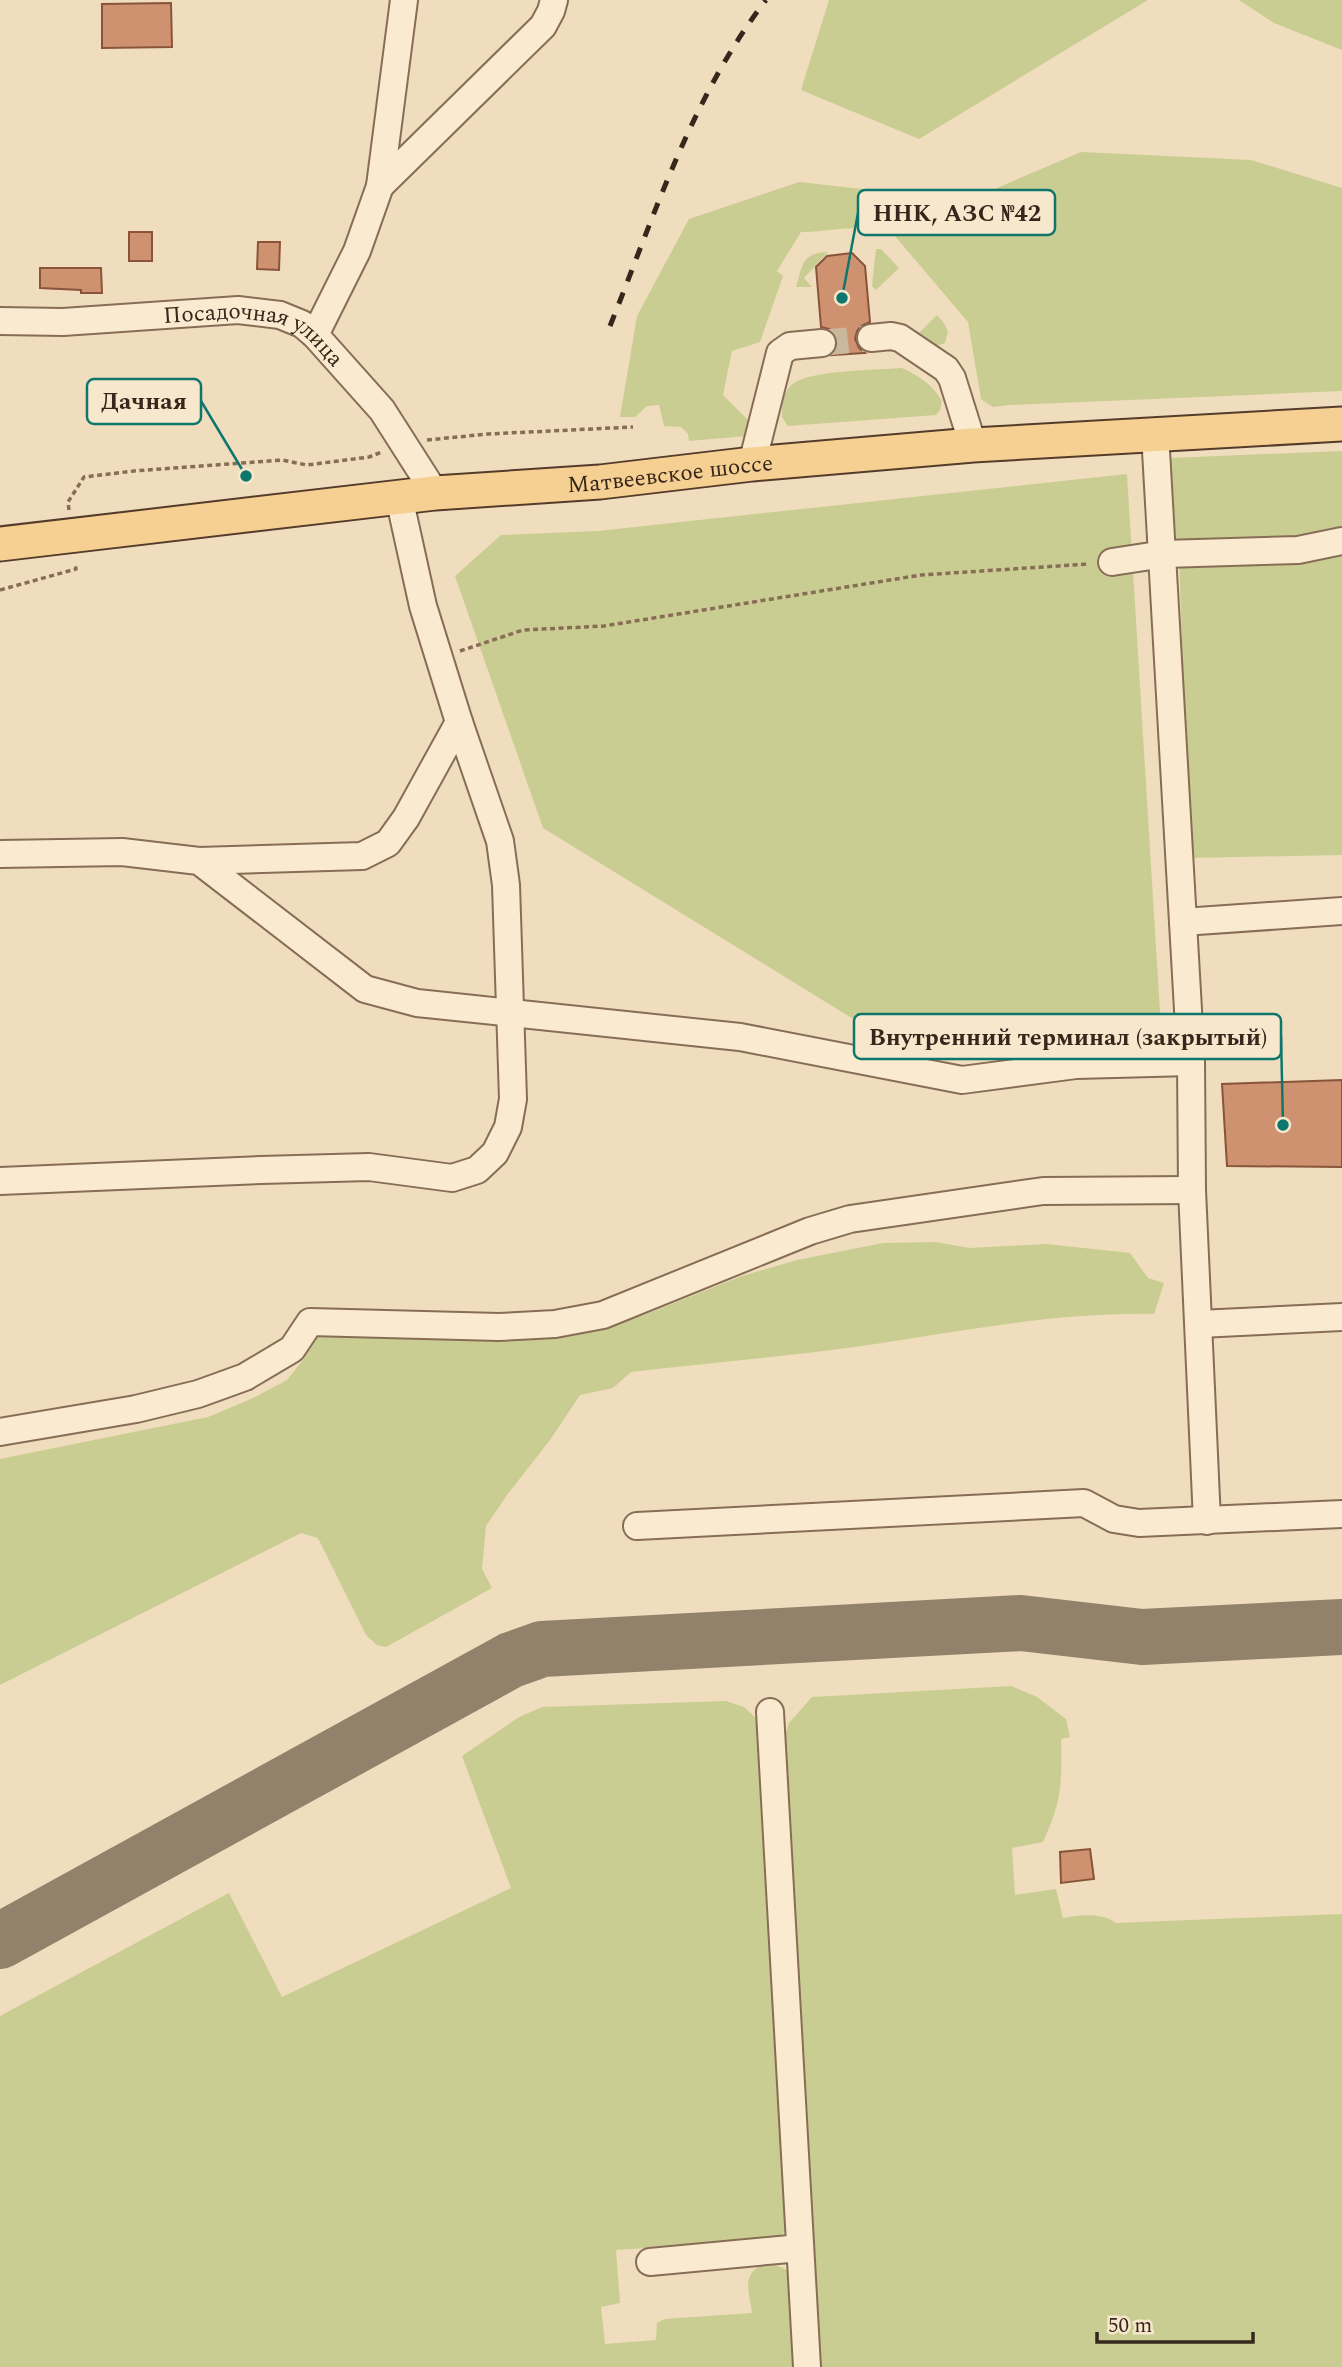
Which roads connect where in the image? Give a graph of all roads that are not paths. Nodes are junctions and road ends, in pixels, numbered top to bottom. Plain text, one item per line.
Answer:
1 (404, 0) edge
2 (554, 0) edge
3 (380, 186) junction
4 (0, 321) edge
5 (315, 335) junction
6 (871, 338) tunnel mouth
7 (822, 343) tunnel mouth
8 (1342, 424) edge
9 (1155, 433) junction
10 (973, 445) junction
11 (752, 464) junction
12 (435, 493) junction
13 (399, 497) junction
14 (1342, 541) edge
15 (0, 544) edge
16 (1164, 555) junction
17 (1112, 562) road end
18 (459, 722) junction
19 (0, 853) edge
20 (199, 861) junction
21 (1342, 911) edge
22 (1183, 922) junction
23 (509, 1011) junction
24 (1191, 1062) junction
25 (0, 1181) edge
26 (1192, 1190) junction
27 (1342, 1317) edge
28 (1199, 1324) junction
29 (0, 1432) edge
30 (1342, 1514) edge
31 (1207, 1521) junction
32 (637, 1526) dead end
33 (770, 1712) dead end
34 (800, 2248) junction
35 (650, 2262) dead end
36 (807, 2367) edge

1 - 3 street
2 - 3 street
3 - 5 street
4 - 5 street, Посадочная улица
5 - 12 street, Посадочная улица
6 - 10 street
7 - 11 street
8 - 9 main road, Матвеевское шоссе
9 - 10 main road, Матвеевское шоссе
9 - 16 street
10 - 11 main road, Матвеевское шоссе
11 - 12 main road, Матвеевское шоссе
12 - 13 main road, Матвеевское шоссе
13 - 15 main road, Матвеевское шоссе
13 - 18 street
14 - 16 street
16 - 17 street
16 - 22 street
18 - 20 street
18 - 23 street
19 - 20 street
20 - 23 street
21 - 22 street
22 - 24 street
23 - 24 street
23 - 25 street
24 - 26 street
26 - 28 street
26 - 29 street
27 - 28 street
28 - 31 street
30 - 31 street
31 - 32 street
33 - 34 street
34 - 35 street
34 - 36 street

